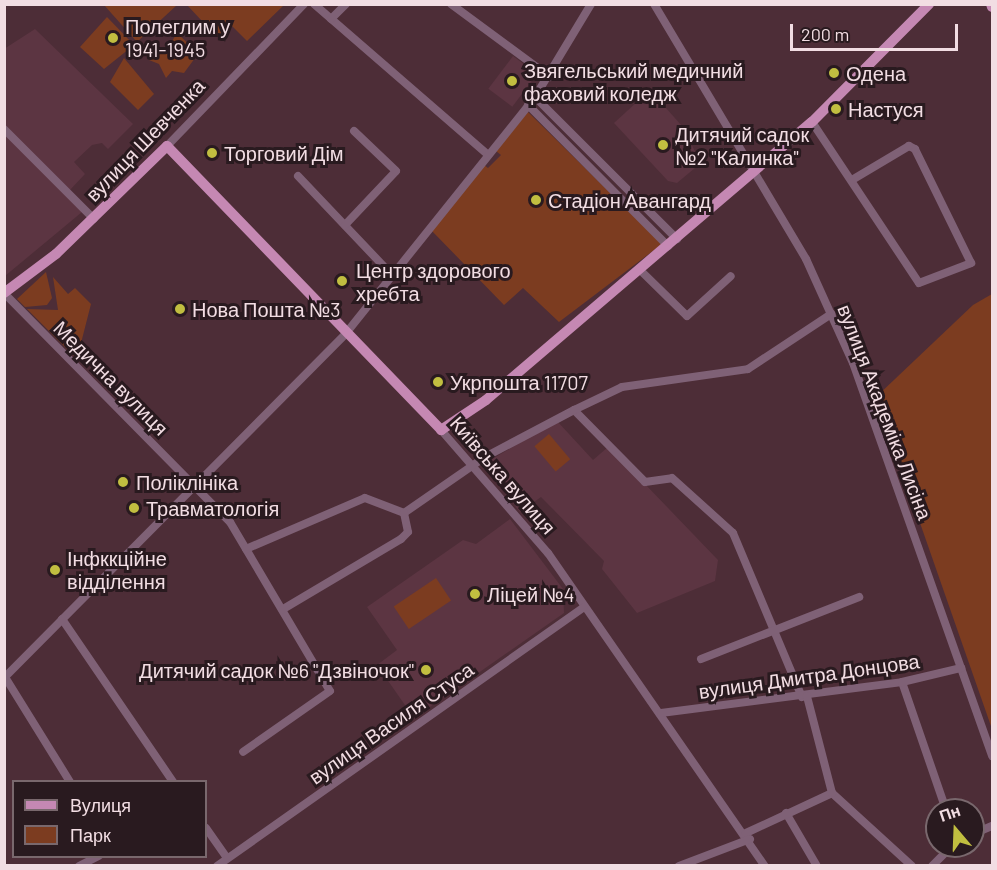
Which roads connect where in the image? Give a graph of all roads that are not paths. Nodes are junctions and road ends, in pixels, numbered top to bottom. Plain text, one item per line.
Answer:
1 (304, 4) edge
2 (314, 4) edge
3 (346, 4) edge
4 (451, 4) edge
5 (591, 4) edge
6 (654, 4) edge
7 (929, 4) edge
8 (331, 19) junction
9 (550, 77) junction
10 (535, 98) junction
11 (528, 105) junction
12 (812, 122) junction
13 (4, 129) edge
14 (354, 131) dead end
15 (167, 146) junction
16 (487, 154) junction
17 (753, 173) junction
18 (298, 176) dead end
19 (852, 180) junction
20 (94, 219) junction
21 (345, 225) junction
22 (673, 242) junction
23 (639, 269) junction
24 (390, 273) junction
25 (731, 276) dead end
26 (4, 293) edge
27 (831, 314) junction
28 (347, 332) junction
29 (574, 410) junction
30 (441, 430) junction
31 (473, 469) junction
32 (194, 485) junction
33 (404, 513) junction
34 (246, 549) junction
35 (859, 597) dead end
36 (583, 608) junction
37 (283, 609) junction
38 (62, 619) junction
39 (774, 630) junction
40 (701, 659) dead end
41 (961, 668) junction
42 (5, 678) edge
43 (902, 682) junction
44 (805, 697) junction
45 (661, 713) junction
46 (243, 752) dead end
47 (993, 756) edge
48 (69, 780) edge
49 (172, 780) edge
50 (832, 793) junction
51 (942, 798) edge
52 (786, 813) junction
53 (207, 829) edge
54 (748, 836) junction
55 (95, 858) edge
56 (227, 858) junction
57 (79, 866) edge
58 (217, 866) edge
59 (679, 866) edge
60 (765, 866) edge
61 (818, 866) edge
62 (912, 866) edge

1 - 15 street, вулиця Шевченка
2 - 8 street
3 - 8 street
4 - 9 street
5 - 9 street
6 - 17 street, вулиця Академіка Лисіна
7 - 12 main road
8 - 16 street
9 - 10 street
10 - 11 street
10 - 22 street
11 - 16 street
11 - 22 street
12 - 17 main road
12 - 19 street
13 - 20 street
14 - 21 street
15 - 20 main road, вулиця Шевченка
15 - 28 main road, Київська вулиця
16 - 24 street
17 - 22 main road
17 - 27 street, вулиця Академіка Лисіна
18 - 21 street
19 - 19 street
20 - 26 main road, вулиця Шевченка
21 - 24 street
22 - 23 main road
23 - 25 street
23 - 30 main road
24 - 28 street
26 - 32 street, Медична вулиця
27 - 29 street
27 - 41 street, вулиця Академіка Лисіна
28 - 30 main road, Київська вулиця
28 - 32 street
29 - 31 street
29 - 39 street
30 - 31 street, Київська вулиця
31 - 33 street
31 - 36 street, Київська вулиця
32 - 34 street, Медична вулиця
32 - 38 street
33 - 34 street
33 - 37 street
34 - 37 street, Медична вулиця
35 - 39 street
36 - 45 street, Київська вулиця
36 - 56 street, вулиця Василя Стуса
37 - 46 street, Медична вулиця
38 - 42 street
38 - 49 street
39 - 40 street
39 - 44 street
41 - 43 street, вулиця Дмитра Донцова
41 - 47 street, вулиця Академіка Лисіна
42 - 48 street
43 - 44 street, вулиця Дмитра Донцова
43 - 51 street
44 - 45 street, вулиця Дмитра Донцова
44 - 50 street
45 - 54 street, Київська вулиця
50 - 52 street
50 - 62 street
52 - 54 street
52 - 61 street
53 - 56 street
54 - 59 street
54 - 60 street, Київська вулиця
55 - 57 street
56 - 58 street, вулиця Василя Стуса

